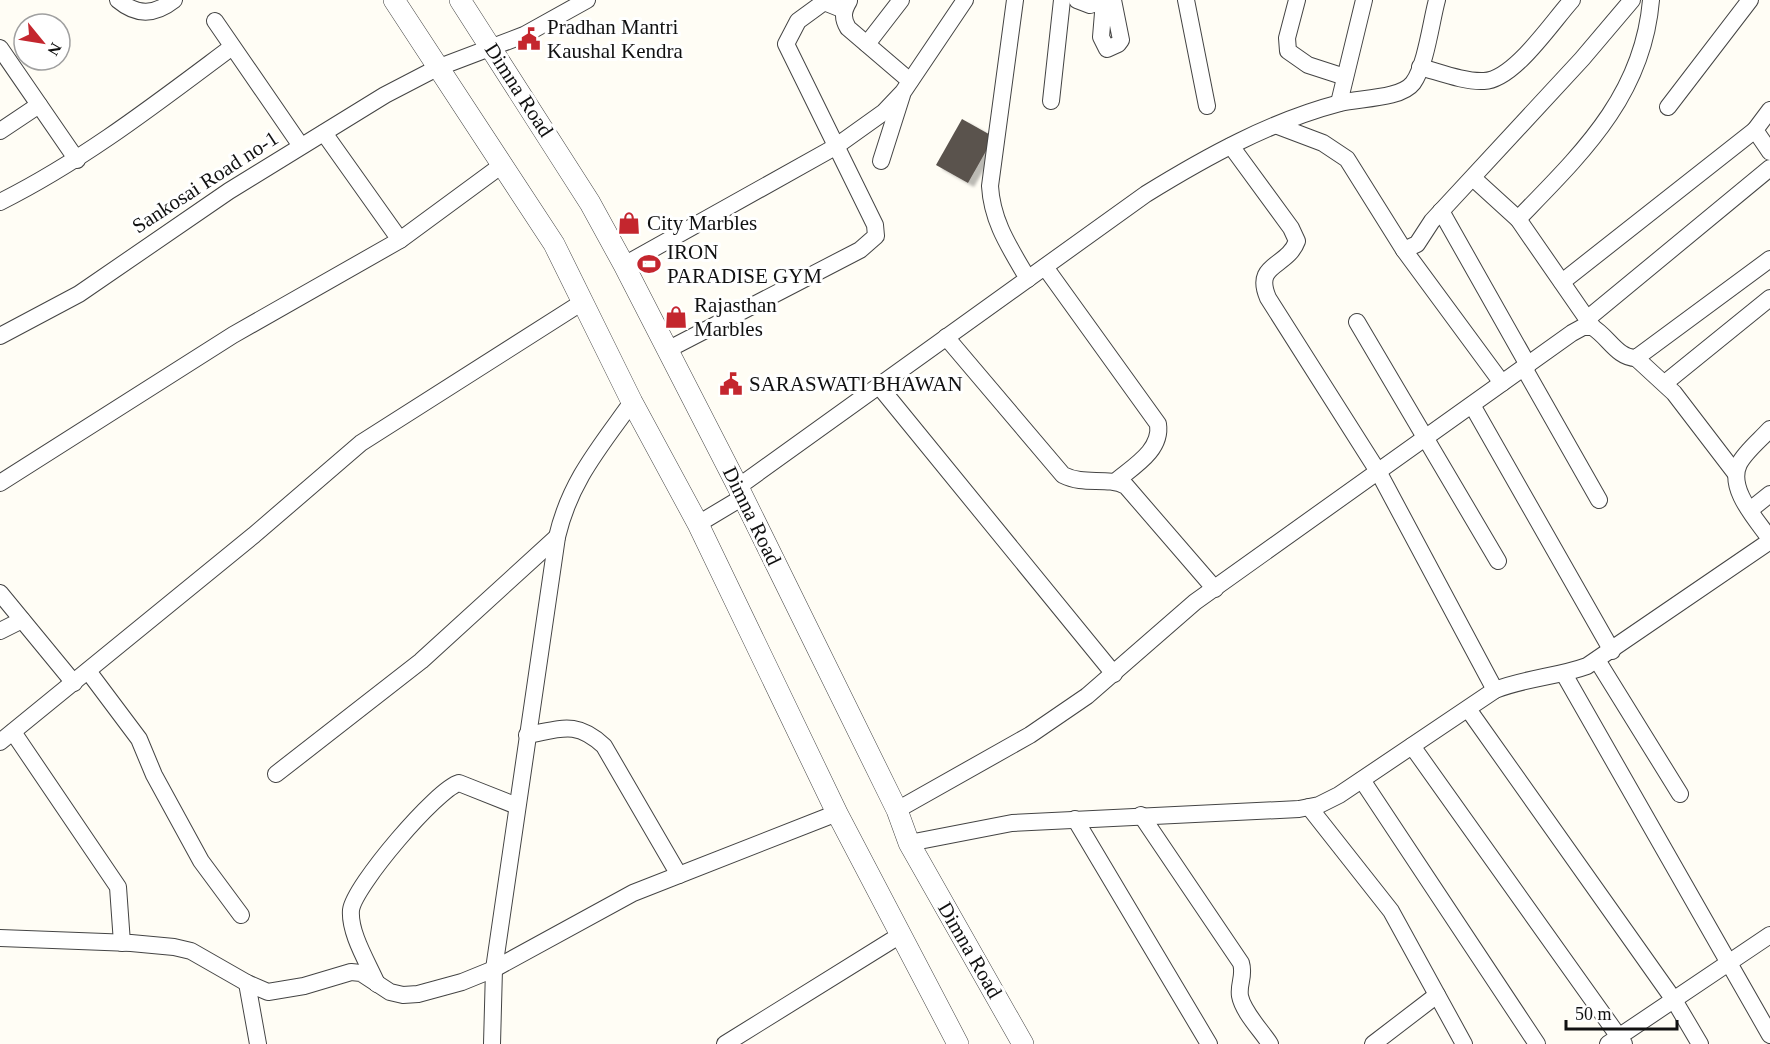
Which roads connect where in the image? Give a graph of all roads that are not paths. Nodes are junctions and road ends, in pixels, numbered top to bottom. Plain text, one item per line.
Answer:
1 (118, 0) edge
2 (174, 0) edge
3 (394, 0) edge
4 (460, 0) edge
5 (587, 0) edge
6 (901, 0) edge
7 (965, 0) edge
8 (1015, 0) edge
9 (1062, 0) edge
10 (1077, 0) edge
11 (1107, 0) edge
12 (1186, 0) edge
13 (1364, 0) edge
14 (1437, 0) edge
15 (1572, 0) edge
16 (1632, 0) edge
17 (1651, 0) edge
18 (1750, 0) edge
19 (1290, 2) edge
20 (847, 5) edge
21 (215, 21) dead end
22 (867, 44) junction
23 (232, 47) junction
24 (0, 48) edge
25 (492, 48) junction
26 (1420, 67) junction
27 (437, 68) junction
28 (1345, 77) junction
29 (907, 86) junction
30 (1051, 101) dead end
31 (1339, 103) junction
32 (39, 105) junction
33 (1207, 106) dead end
34 (1668, 107) dead end
35 (1770, 110) edge
36 (1278, 126) junction
37 (1755, 130) junction
38 (0, 131) edge
39 (324, 133) junction
40 (301, 146) junction
41 (1231, 146) junction
42 (835, 147) junction
43 (1770, 152) edge
44 (77, 160) junction
45 (881, 161) dead end
46 (502, 165) junction
47 (1770, 168) edge
48 (1473, 178) junction
49 (0, 202) edge
50 (1442, 211) junction
51 (1518, 219) junction
52 (400, 240) junction
53 (1404, 250) junction
54 (1770, 259) edge
55 (624, 265) junction
56 (1045, 267) junction
57 (1028, 279) junction
58 (1562, 282) junction
59 (1770, 298) edge
60 (581, 303) junction
61 (1357, 322) dead end
62 (1590, 323) junction
63 (0, 336) edge
64 (946, 337) junction
65 (669, 350) junction
66 (1636, 358) junction
67 (1526, 366) junction
68 (1665, 383) junction
69 (1502, 384) junction
70 (879, 386) junction
71 (632, 402) junction
72 (1472, 405) junction
73 (1770, 429) edge
74 (1424, 440) junction
75 (1378, 473) junction
76 (1736, 474) junction
77 (1116, 481) junction
78 (0, 483) edge
79 (741, 492) junction
80 (1770, 494) edge
81 (1599, 500) dead end
82 (1750, 510) junction
83 (698, 524) junction
84 (557, 537) junction
85 (1770, 540) edge
86 (1498, 561) dead end
87 (1215, 589) junction
88 (0, 593) edge
89 (22, 620) junction
90 (0, 632) edge
91 (1604, 656) junction
92 (88, 671) junction
93 (1114, 674) junction
94 (1564, 674) junction
95 (74, 683) junction
96 (1495, 690) junction
97 (1468, 710) junction
98 (527, 735) junction
99 (7, 737) edge
100 (1412, 747) junction
101 (276, 774) dead end
102 (1362, 780) junction
103 (1680, 794) dead end
104 (517, 806) junction
105 (1309, 807) junction
106 (897, 810) junction
107 (837, 813) junction
108 (1141, 815) junction
109 (1075, 819) junction
110 (909, 843) junction
111 (679, 875) junction
112 (241, 915) dead end
113 (902, 934) junction
114 (1770, 935) edge
115 (0, 939) edge
116 (122, 943) junction
117 (1727, 962) junction
118 (494, 969) junction
119 (247, 983) junction
120 (377, 984) junction
121 (1437, 995) junction
122 (1674, 1000) junction
123 (1770, 1035) edge
124 (1618, 1042) edge
125 (258, 1044) edge
126 (492, 1044) edge
127 (725, 1044) edge
128 (958, 1044) edge
129 (1023, 1044) edge
130 (1209, 1044) edge
131 (1270, 1044) edge
132 (1373, 1044) edge
133 (1464, 1044) edge
134 (1537, 1044) edge
135 (1700, 1044) edge

1 - 2 street
3 - 27 street
4 - 25 street, Dimna Road
5 - 25 street, Sankosai Road no-1
6 - 22 street
7 - 29 street
8 - 57 street
9 - 30 street
10 - 11 street
12 - 33 street
13 - 28 street
14 - 26 street
15 - 26 street
16 - 48 street
17 - 51 street
18 - 34 street
19 - 28 street
20 - 22 street
20 - 42 street
21 - 23 street
22 - 29 street
23 - 40 street
23 - 44 street
24 - 32 street
25 - 27 street, Sankosai Road no-1
25 - 55 street, Dimna Road
26 - 31 street
27 - 39 street, Sankosai Road no-1
27 - 46 street
28 - 31 street
29 - 42 street
29 - 45 street
31 - 36 street
32 - 38 street
32 - 44 street
35 - 37 street
36 - 41 street
36 - 53 street
37 - 43 street
37 - 58 street
39 - 40 street, Sankosai Road no-1
39 - 52 street
40 - 63 street, Sankosai Road no-1
41 - 56 street
41 - 75 street
42 - 55 street
42 - 65 street
44 - 49 street
46 - 52 street
46 - 60 street
47 - 62 street
48 - 50 street
48 - 51 street
50 - 53 street
50 - 67 street
51 - 58 street
52 - 78 street
53 - 69 street
54 - 66 street
55 - 65 street, Dimna Road
56 - 57 street
56 - 77 street
57 - 64 street
58 - 62 street
59 - 68 street
60 - 71 street
60 - 92 street
61 - 74 street
62 - 66 street
62 - 67 street
64 - 70 street
64 - 77 street
65 - 79 street, Dimna Road
66 - 68 street
67 - 69 street
67 - 81 street
68 - 76 street
69 - 72 street
70 - 79 street
70 - 93 street
71 - 83 street
71 - 84 street
72 - 74 street
72 - 91 street
73 - 76 street
74 - 75 street
74 - 86 street
75 - 87 street
75 - 96 street
76 - 82 street
77 - 87 street
79 - 83 street
79 - 106 street, Dimna Road
80 - 82 street
82 - 85 street
83 - 107 street
84 - 98 street
84 - 101 street
85 - 91 street
87 - 93 street
88 - 89 street
89 - 90 street
89 - 95 street
91 - 94 street
91 - 103 street
92 - 95 street
92 - 112 street
93 - 106 street
94 - 96 street
94 - 117 street
95 - 99 street
96 - 97 street
97 - 100 street
97 - 122 street
98 - 104 street
98 - 111 street
99 - 116 street
100 - 102 street
100 - 124 street
102 - 105 street
102 - 134 street
104 - 118 street
104 - 120 street
105 - 108 street
105 - 121 street
106 - 110 street, Dimna Road
107 - 111 street
107 - 113 street
108 - 109 street
108 - 131 street
109 - 110 street
109 - 130 street
110 - 129 street, Dimna Road
111 - 118 street
113 - 127 street
113 - 128 street
114 - 117 street
115 - 116 street
116 - 119 street
117 - 122 street
117 - 123 street
118 - 120 street
118 - 126 street
119 - 120 street
119 - 125 street
121 - 132 street
121 - 133 street
122 - 124 street
122 - 135 street

